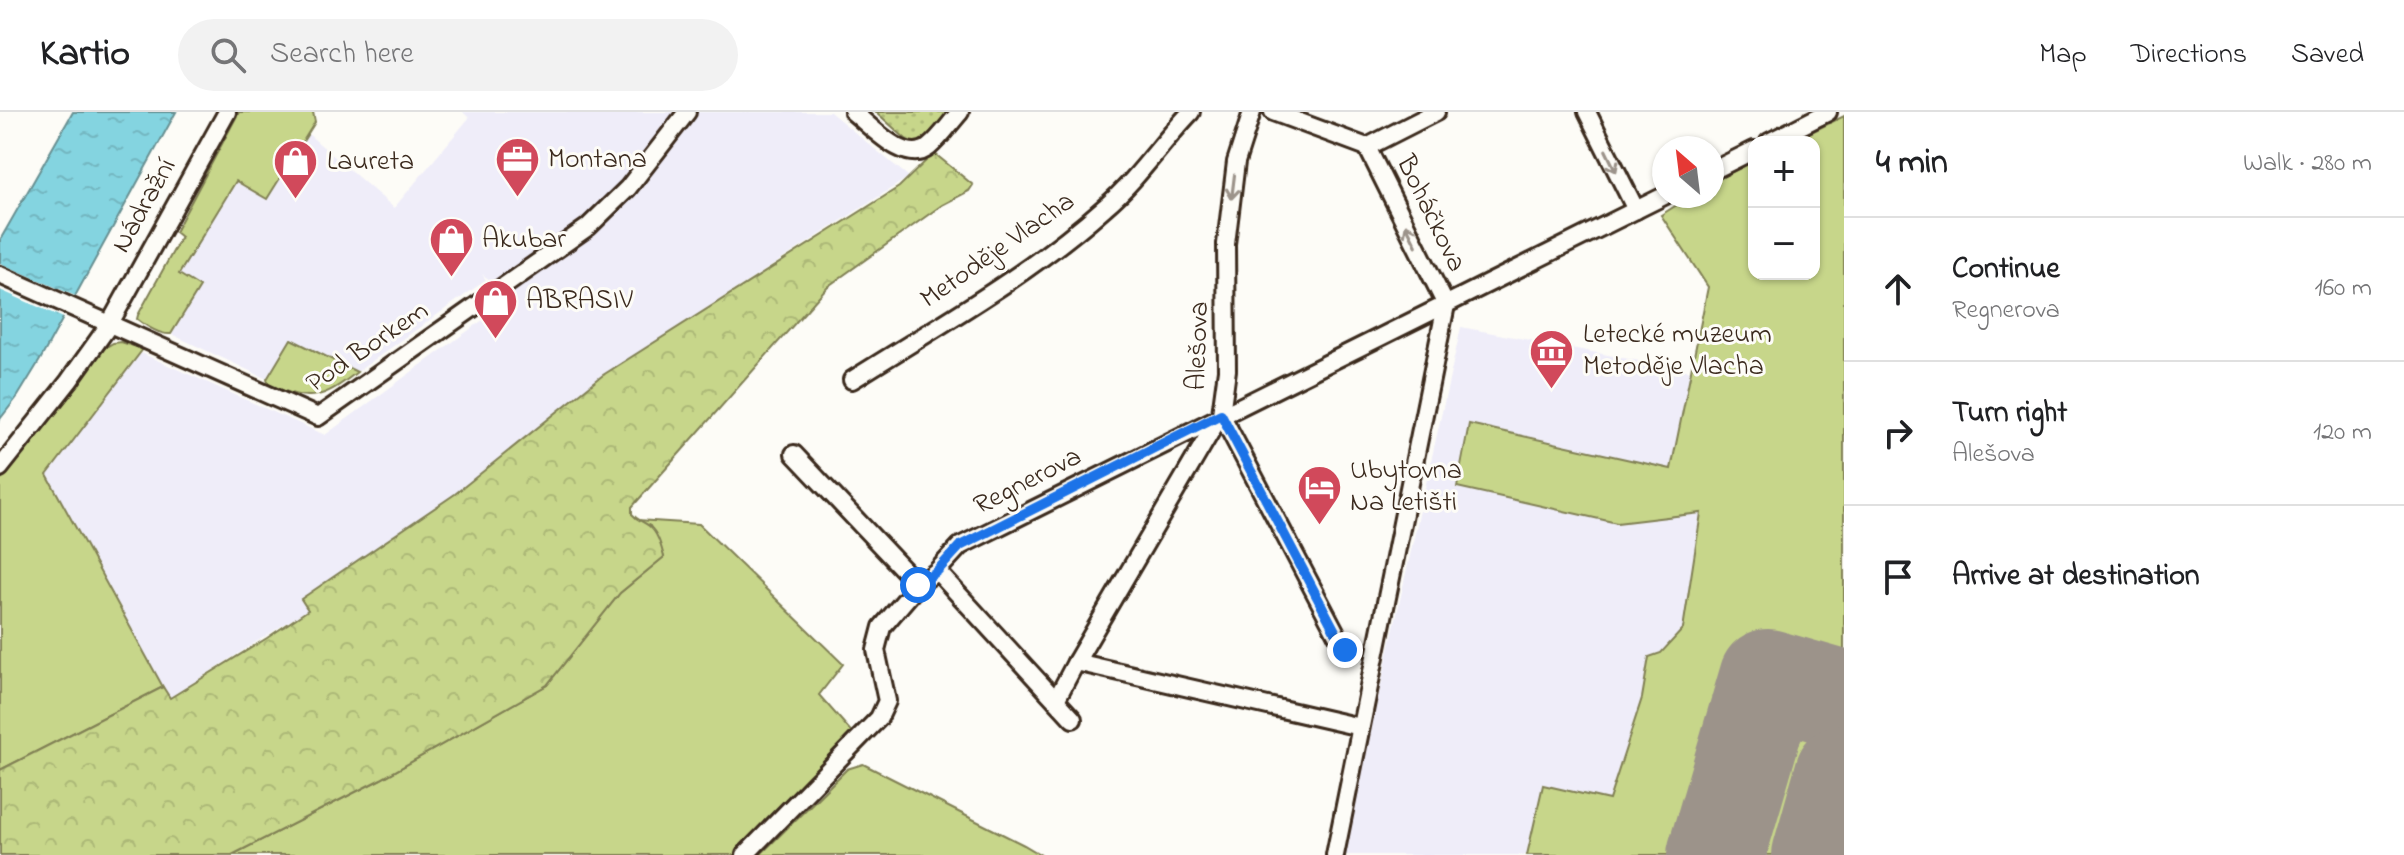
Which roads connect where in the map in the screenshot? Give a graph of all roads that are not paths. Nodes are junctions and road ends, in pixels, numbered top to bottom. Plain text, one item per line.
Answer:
1 (227, 112) edge
2 (687, 112) edge
3 (853, 112) edge
4 (960, 112) edge
5 (1191, 112) edge
6 (1252, 112) edge
7 (1273, 112) edge
8 (1436, 112) edge
9 (1587, 112) edge
10 (1828, 112) edge
11 (1781, 136) edge
12 (1367, 147) junction
13 (1748, 153) edge
14 (1724, 165) edge
15 (1652, 202) edge
16 (1636, 210) junction
17 (0, 275) edge
18 (1446, 305) junction
19 (109, 325) junction
20 (852, 380) dead end
21 (1221, 414) junction
22 (794, 454) dead end
23 (0, 468) edge
24 (937, 571) junction
25 (918, 585) junction
26 (1345, 650) dead end
27 (1076, 662) junction
28 (1056, 700) junction
29 (1073, 719) dead end
30 (1360, 727) junction
31 (745, 855) edge
32 (1335, 855) edge

1 - 19 street, Nádražní
2 - 19 street, Pod Borkem
3 - 4 street
5 - 20 street, Metoděje Vlacha
6 -> 21 street, Alešova
7 - 12 street, Boháčkova
8 - 12 street, Boháčkova
9 -> 16 street
10 - 11 street
18 -> 12 street, Boháčkova
13 - 14 street
15 - 16 street, Regnerova
16 - 18 street, Regnerova
17 - 19 street
18 - 21 street, Regnerova
18 - 30 street
19 - 23 street, Nádražní
21 - 24 street, Regnerova
21 - 26 street, Alešova
21 - 27 street
22 - 25 street
24 - 25 street, Regnerova
24 - 28 street
25 - 31 street, Regnerova
27 - 28 street
27 - 30 street
28 - 29 street
30 - 32 street

